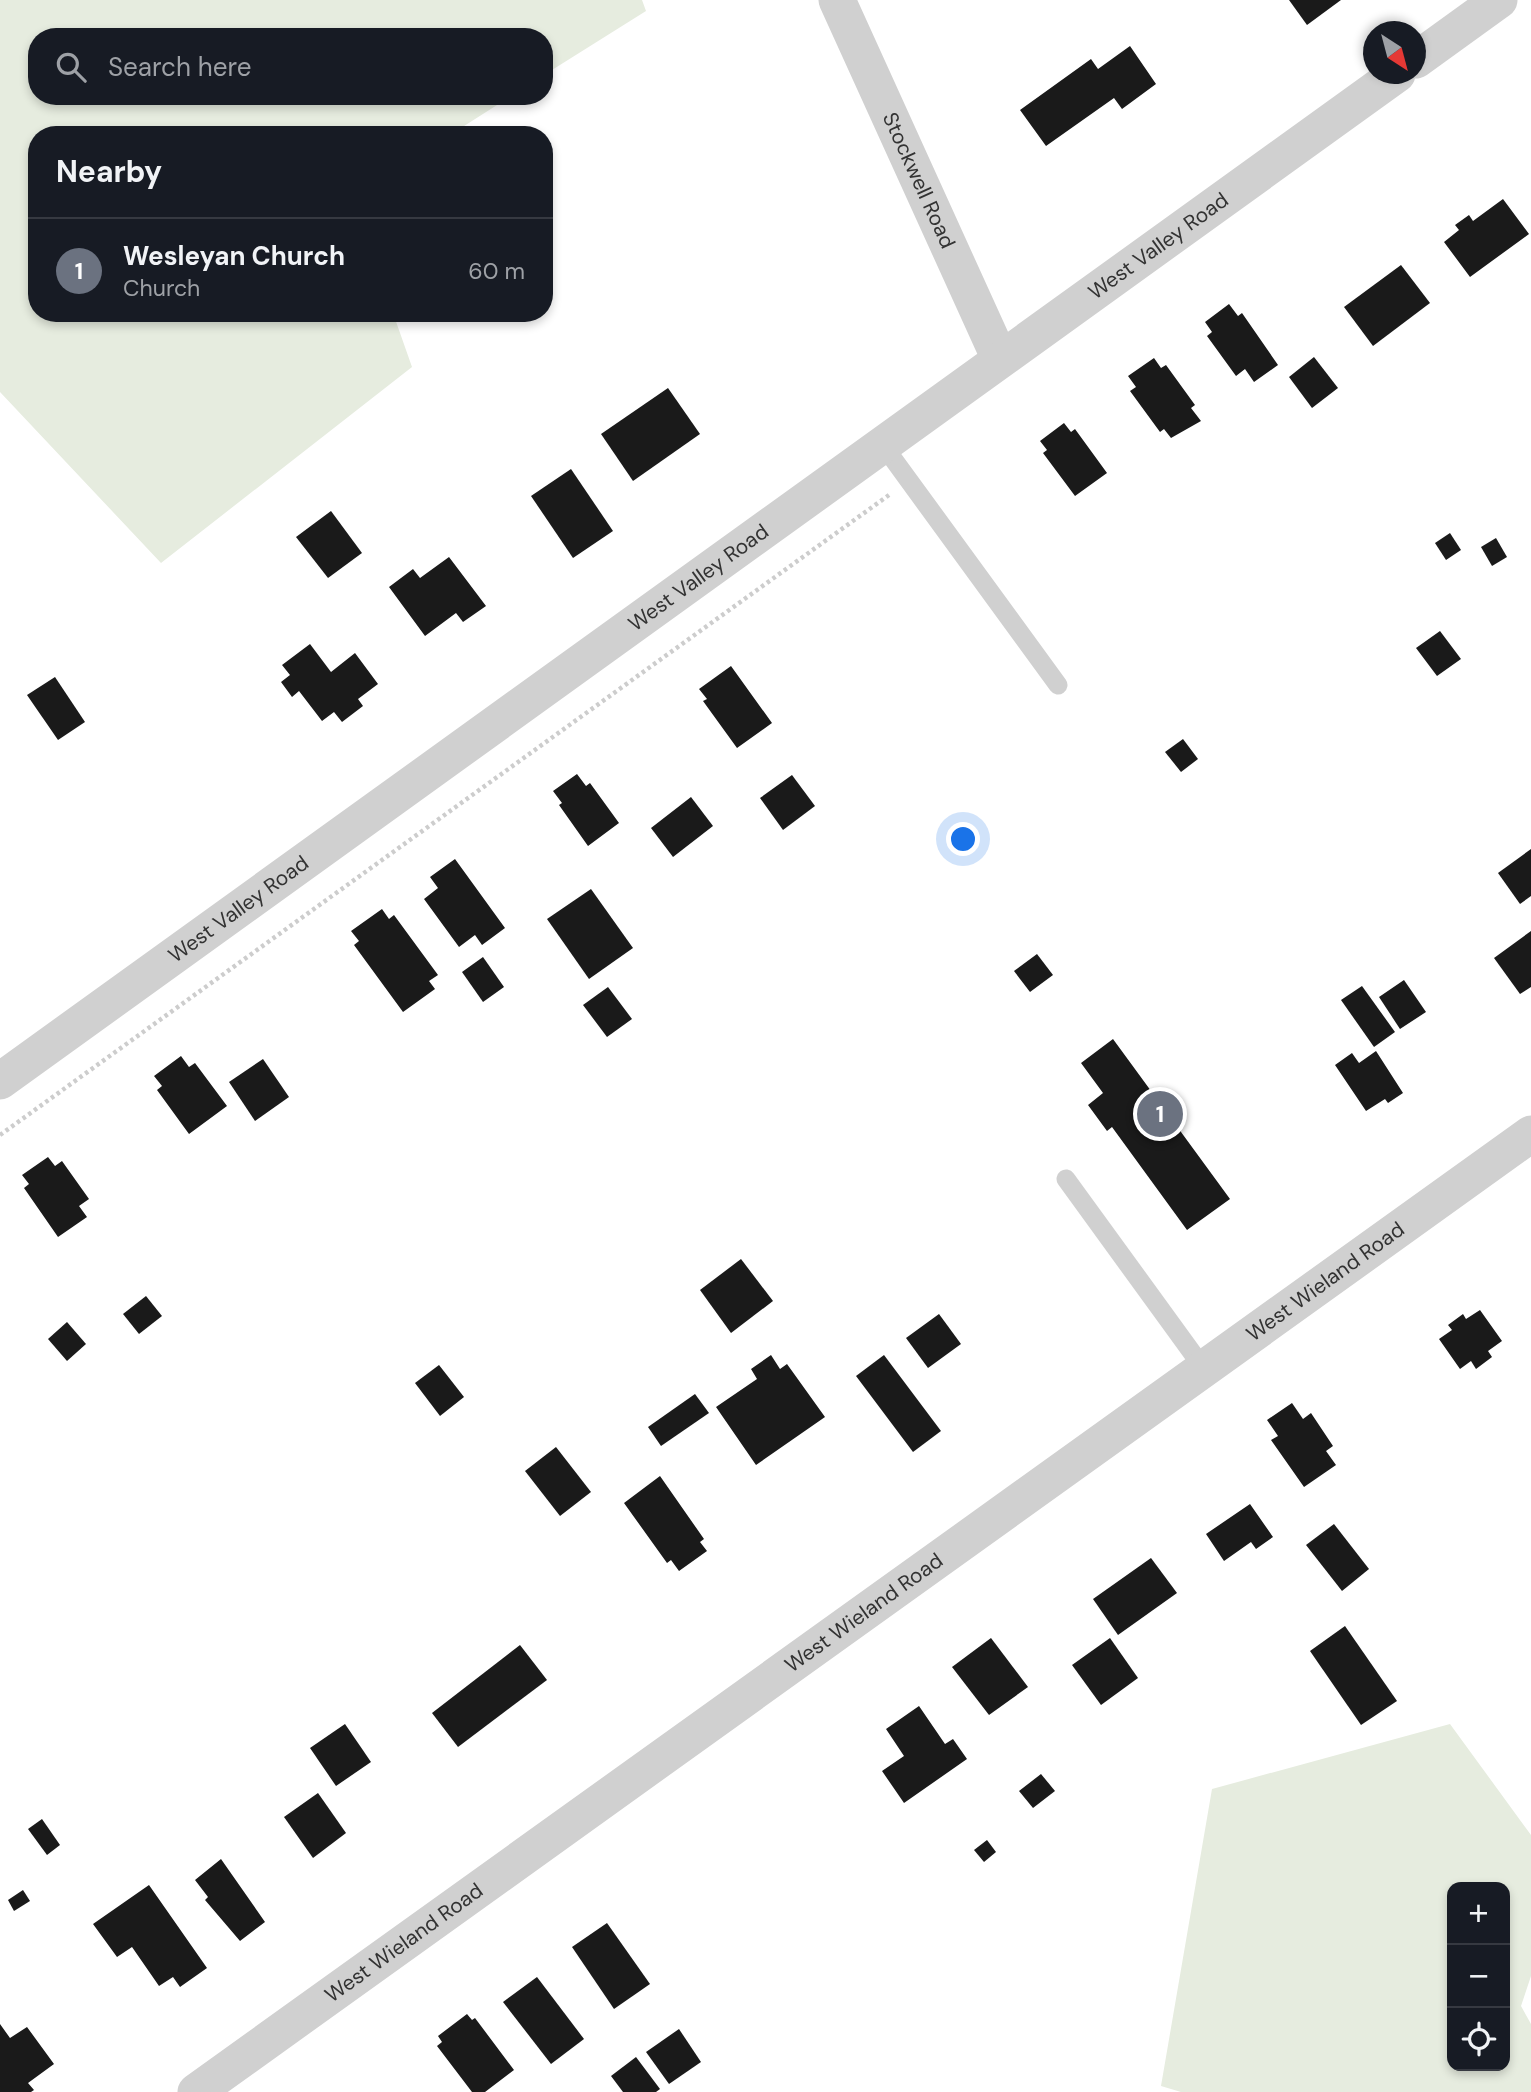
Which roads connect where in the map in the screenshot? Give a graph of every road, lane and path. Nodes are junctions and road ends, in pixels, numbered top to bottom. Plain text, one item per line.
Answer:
1 (838, 0) edge
2 (1500, 0) edge
3 (1426, 53) edge
4 (1383, 84) edge
5 (1000, 359) junction
6 (883, 445) junction
7 (909, 480) junction
8 (1058, 685) dead end
9 (0, 1081) edge
10 (1531, 1134) edge
11 (0, 1135) edge
12 (1066, 1179) dead end
13 (1203, 1368) junction
14 (196, 2092) edge

1 - 5 street, Stockwell Road
2 - 3 street
4 - 5 street, West Valley Road
5 - 6 street, West Valley Road
6 - 7 lane
6 - 9 street, West Valley Road
7 - 8 lane
7 - 11 path
10 - 13 street, West Wieland Road
12 - 13 lane
13 - 14 street, West Wieland Road

